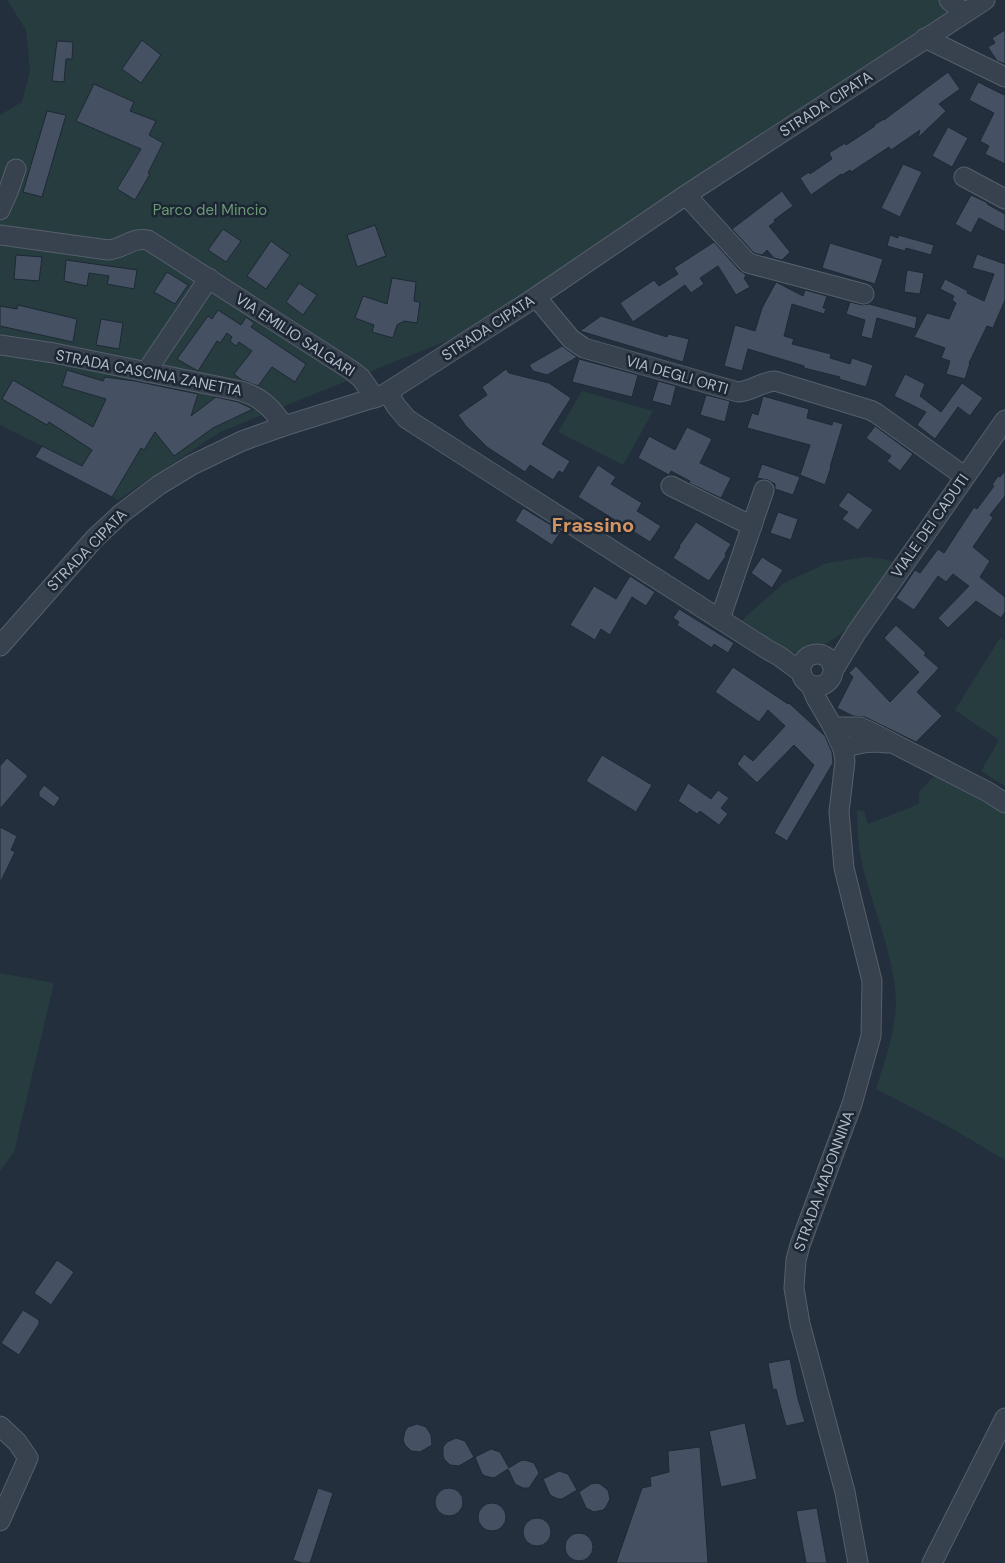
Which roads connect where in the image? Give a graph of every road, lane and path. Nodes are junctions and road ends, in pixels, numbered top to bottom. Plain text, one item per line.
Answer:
1 (949, 0) edge
2 (985, 0) edge
3 (964, 13) junction
4 (926, 38) junction
5 (1005, 77) edge
6 (16, 169) dead end
7 (964, 177) dead end
8 (686, 195) junction
9 (1005, 199) edge
10 (0, 210) edge
11 (0, 235) edge
12 (209, 278) junction
13 (864, 294) dead end
14 (536, 297) junction
15 (0, 345) edge
16 (146, 372) junction
17 (382, 395) junction
18 (1005, 420) edge
19 (284, 426) junction
20 (964, 476) junction
21 (671, 486) dead end
22 (764, 490) dead end
23 (752, 526) junction
24 (720, 619) junction
25 (0, 646) edge
26 (816, 671) junction
27 (829, 719) junction
28 (892, 744) junction
29 (843, 749) junction
30 (1005, 803) edge
31 (1005, 1418) edge
32 (0, 1426) edge
33 (0, 1521) edge
34 (861, 1559) edge
35 (932, 1563) edge

1 - 3 street
2 - 3 street, STRADA CIPATA
3 - 4 street, STRADA CIPATA
4 - 5 street
4 - 8 street, STRADA CIPATA
6 - 10 street
7 - 9 street
8 - 13 street
8 - 14 street, STRADA CIPATA
11 - 12 street, VIA EMILIO SALGARI
12 - 16 street
12 - 17 street, VIA EMILIO SALGARI
14 - 17 street, STRADA CIPATA
14 - 20 street, VIA DEGLI ORTI
15 - 16 street, STRADA CASCINA ZANETTA
16 - 19 street, STRADA CASCINA ZANETTA
17 - 19 street, STRADA CIPATA
17 - 24 street, VIA EMILIO SALGARI
18 - 20 street, VIALE DEI CADUTI
19 - 25 street, STRADA CIPATA
20 - 26 street, VIALE DEI CADUTI
21 - 23 street
22 - 23 street
23 - 24 street
24 - 26 street, VIA EMILIO SALGARI
26 - 27 street
27 - 28 street
27 - 29 street
28 - 29 street
28 - 30 street
29 - 34 street, STRADA MADONNINA
31 - 35 street
32 - 33 street

